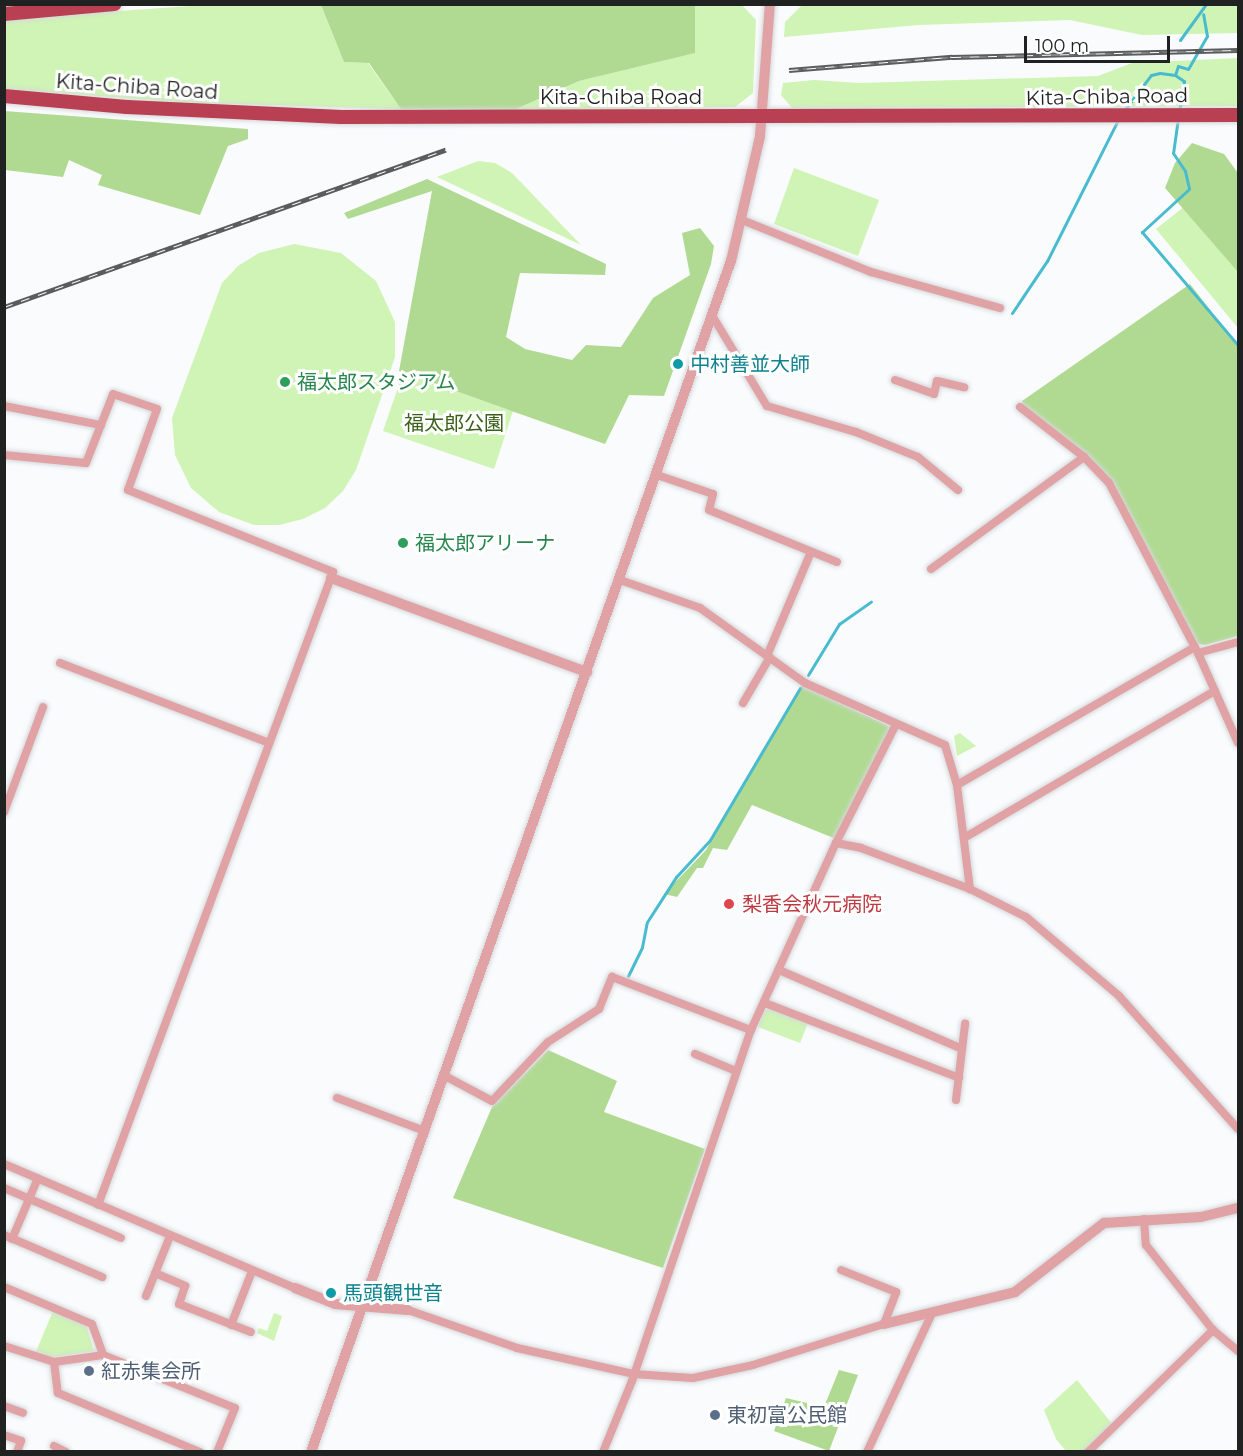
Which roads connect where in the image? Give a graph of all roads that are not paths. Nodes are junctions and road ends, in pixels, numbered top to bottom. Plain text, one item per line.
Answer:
1 (115, 4) edge
2 (770, 4) edge
3 (4, 14) edge
4 (4, 96) edge
5 (1238, 115) edge
6 (763, 117) junction
7 (742, 220) junction
8 (1000, 308) dead end
9 (713, 317) junction
10 (895, 380) dead end
11 (964, 387) dead end
12 (4, 406) edge
13 (1020, 407) dead end
14 (101, 425) junction
15 (4, 455) edge
16 (1083, 457) junction
17 (657, 475) junction
18 (958, 490) dead end
19 (811, 552) junction
20 (837, 562) dead end
21 (931, 569) dead end
22 (332, 578) junction
23 (620, 580) junction
24 (1239, 642) edge
25 (1197, 650) junction
26 (769, 656) junction
27 (60, 663) dead end
28 (587, 672) junction
29 (1215, 691) junction
30 (743, 703) dead end
31 (43, 707) dead end
32 (896, 724) junction
33 (269, 743) junction
34 (1239, 743) edge
35 (957, 785) junction
36 (4, 812) edge
37 (964, 838) junction
38 (836, 843) junction
39 (970, 889) junction
40 (778, 970) junction
41 (765, 1003) junction
42 (965, 1024) dead end
43 (751, 1030) junction
44 (963, 1049) junction
45 (694, 1054) dead end
46 (736, 1071) junction
47 (445, 1076) junction
48 (959, 1078) junction
49 (337, 1098) dead end
50 (956, 1100) dead end
51 (1239, 1129) edge
52 (425, 1131) junction
53 (4, 1164) edge
54 (38, 1178) junction
55 (4, 1188) edge
56 (29, 1199) junction
57 (98, 1205) junction
58 (1239, 1208) edge
59 (1144, 1219) junction
60 (170, 1236) junction
61 (8, 1237) edge
62 (121, 1238) dead end
63 (842, 1270) dead end
64 (252, 1271) junction
65 (155, 1273) junction
66 (102, 1277) dead end
67 (4, 1287) edge
68 (295, 1288) joint
69 (146, 1296) dead end
70 (360, 1308) junction
71 (408, 1310) joint
72 (932, 1313) junction
73 (884, 1324) junction
74 (231, 1325) junction
75 (1213, 1330) junction
76 (251, 1332) dead end
77 (4, 1346) edge
78 (1239, 1351) edge
79 (103, 1355) junction
80 (54, 1362) junction
81 (633, 1374) junction
82 (4, 1406) edge
83 (23, 1413) dead end
84 (4, 1435) edge
85 (54, 1446) dead end
86 (17, 1452) edge
87 (66, 1452) edge
88 (200, 1452) edge
89 (217, 1452) edge
90 (311, 1452) edge
91 (603, 1452) edge
92 (867, 1452) edge
93 (1088, 1452) edge

1 - 3 highway
2 - 6 street
4 - 6 highway, Kita-Chiba Road
5 - 6 highway, Kita-Chiba Road
6 - 7 street
7 - 8 street
7 - 9 street
9 - 17 street
9 - 18 street
10 - 11 street
12 - 14 street
13 - 16 street
14 - 15 street
14 - 22 street
16 - 21 street
16 - 25 street
17 - 19 street
17 - 23 street
19 - 20 street
19 - 26 street
22 - 28 street
22 - 33 street
23 - 26 street
23 - 28 street
24 - 25 street
25 - 29 street
25 - 35 street
26 - 30 street
26 - 32 street
27 - 33 street
28 - 47 street
29 - 34 street
29 - 37 street
31 - 36 street
32 - 35 street
32 - 38 street
33 - 57 street
35 - 37 street
37 - 39 street
38 - 39 street
38 - 40 street
39 - 51 street
40 - 41 street
40 - 44 street
41 - 43 street
41 - 48 street
42 - 44 street
43 - 46 street
43 - 47 street
44 - 48 street
45 - 46 street
46 - 81 street
47 - 52 street
48 - 50 street
49 - 52 street
52 - 70 street
53 - 54 street
54 - 56 street
54 - 57 street
55 - 56 street
56 - 61 street
56 - 62 street
57 - 60 street
58 - 59 street
59 - 72 street
59 - 75 street
60 - 64 street
60 - 65 street
61 - 66 street
63 - 73 street
64 - 68 street
64 - 74 street
65 - 69 street
65 - 74 street
67 - 79 street
68 - 70 street
70 - 71 street
70 - 90 street
71 - 81 street
72 - 73 street
72 - 92 street
73 - 81 street
74 - 76 street
75 - 78 street
75 - 93 street
77 - 80 street
79 - 80 street
79 - 89 street
80 - 88 street
81 - 91 street
82 - 83 street
84 - 86 street
85 - 87 street

